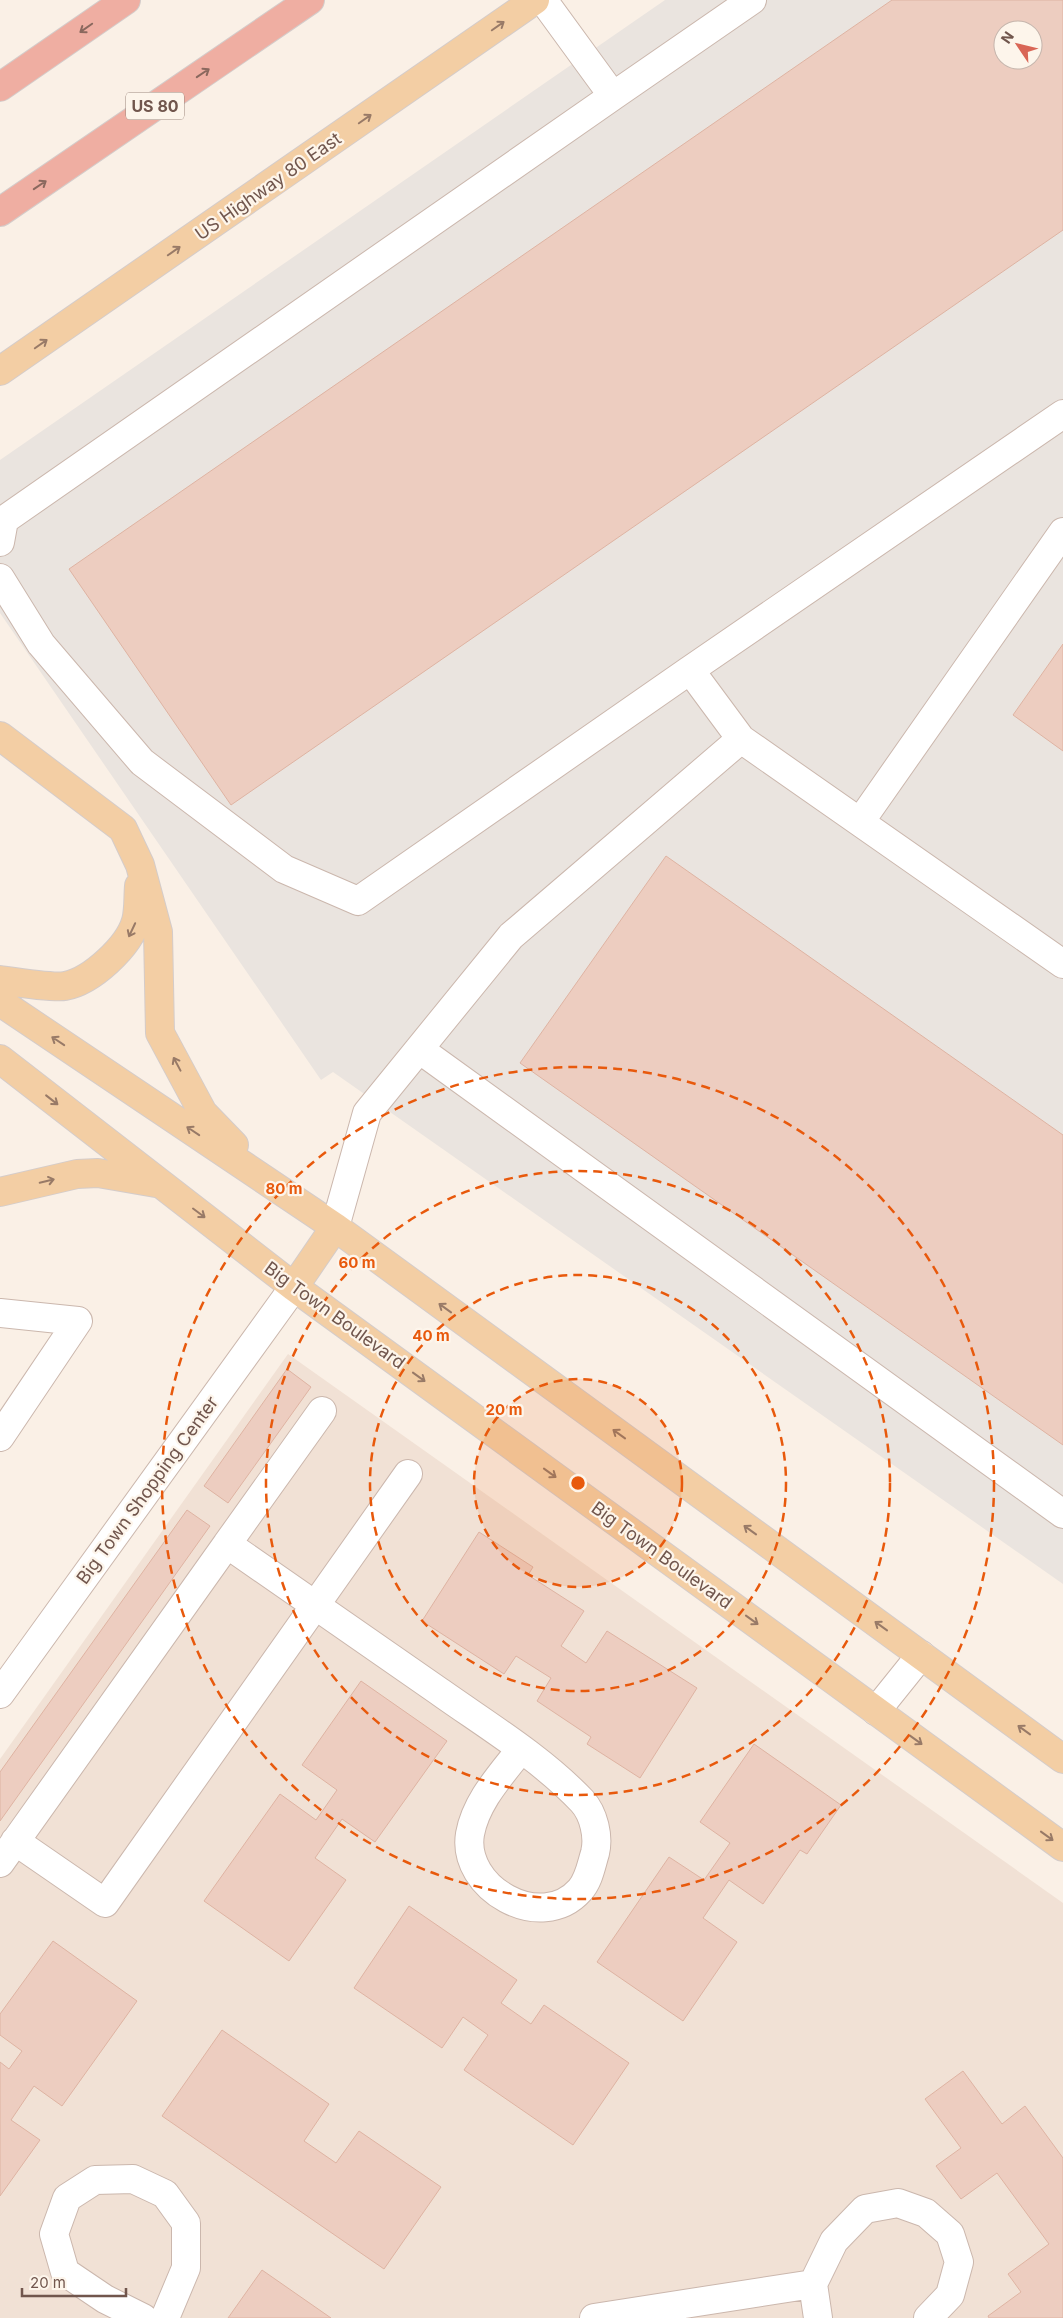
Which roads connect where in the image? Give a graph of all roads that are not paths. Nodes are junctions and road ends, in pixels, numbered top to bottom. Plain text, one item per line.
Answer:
1 (126, 0) edge
2 (310, 0) edge
3 (535, 0) edge
4 (543, 0) edge
5 (752, 0) edge
6 (0, 87) edge
7 (613, 96) junction
8 (0, 212) edge
9 (0, 371) edge
10 (1063, 414) edge
11 (1063, 532) edge
12 (0, 542) edge
13 (0, 578) edge
14 (690, 670) junction
15 (0, 736) edge
16 (740, 739) junction
17 (860, 822) junction
18 (140, 864) junction
19 (1063, 964) edge
20 (0, 980) edge
21 (0, 1002) edge
22 (419, 1049) junction
23 (0, 1060) edge
24 (160, 1184) junction
25 (271, 1184) junction
26 (0, 1192) edge
27 (335, 1227) junction
28 (294, 1286) junction
29 (0, 1313) edge
30 (322, 1411) dead end
31 (0, 1437) edge
32 (408, 1474) dead end
33 (1063, 1514) edge
34 (227, 1544) junction
35 (316, 1606) junction
36 (921, 1655) junction
37 (0, 1694) edge
38 (876, 1711) junction
39 (521, 1749) junction
40 (1063, 1759) edge
41 (1063, 1848) edge
42 (8, 1852) edge
43 (813, 2284) junction
44 (143, 2318) edge
45 (165, 2318) edge
46 (594, 2318) edge
47 (818, 2318) edge
48 (928, 2318) edge

1 -> 6 highway
8 -> 2 highway, US 80
9 -> 3 main road, US Highway 80 East
4 - 7 lane
5 - 7 lane
7 - 12 lane
10 - 14 lane
11 - 17 lane
13 - 14 lane
14 - 16 lane
15 - 18 main road
16 - 17 lane
16 - 22 lane
17 - 19 lane
18 -> 20 main road
25 -> 18 main road
25 -> 21 main road
22 - 27 lane
22 - 33 lane
23 -> 24 main road, Big Town Boulevard
26 -> 24 main road
24 -> 28 main road, Big Town Boulevard
25 - 27 main road
27 - 28 main road
36 -> 27 main road
28 - 37 lane, Big Town Shopping Center
28 -> 38 main road, Big Town Boulevard
29 - 31 lane
30 - 34 lane
32 - 35 lane
34 - 35 lane
34 - 42 lane
35 - 39 lane
35 - 42 lane
36 - 38 lane
40 -> 36 main road
38 -> 41 main road, Big Town Boulevard
39 - 39 lane
43 - 46 lane
43 - 47 lane
43 - 48 lane
44 - 45 lane

